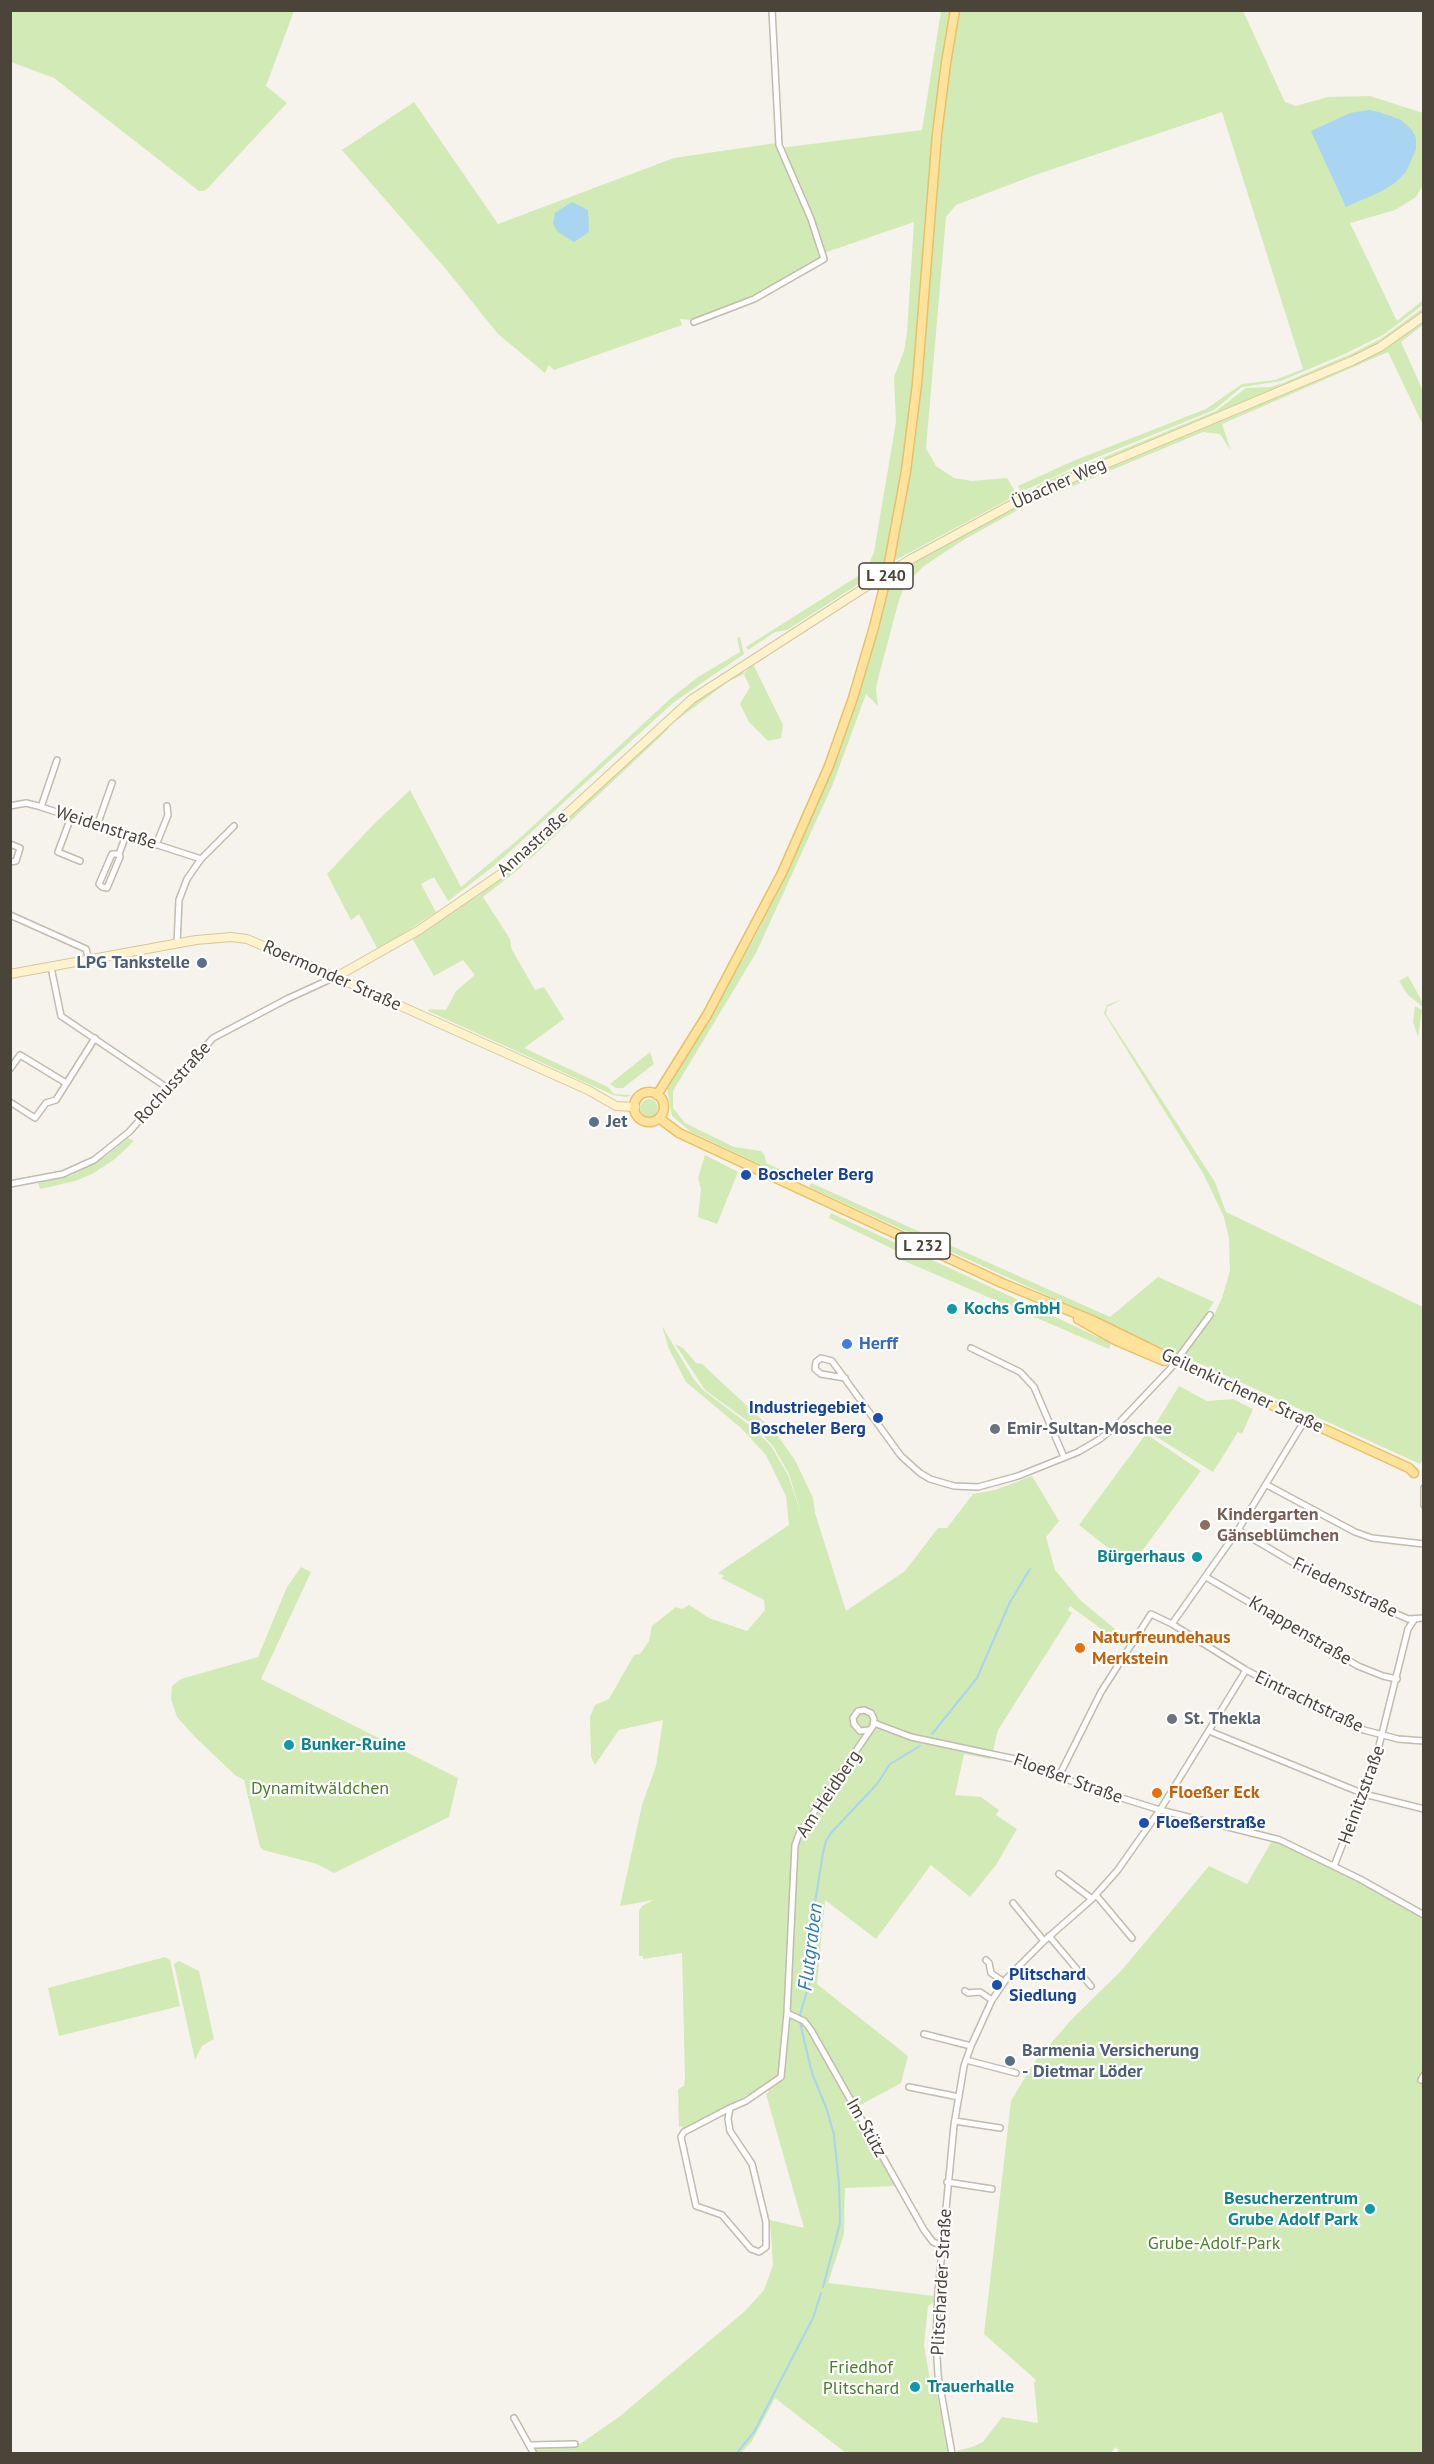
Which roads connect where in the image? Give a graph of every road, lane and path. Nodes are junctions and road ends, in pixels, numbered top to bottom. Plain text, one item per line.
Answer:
1 (772, 10) edge
2 (955, 10) edge
3 (1424, 316) edge
4 (694, 322) dead end
5 (711, 685) joint
6 (57, 760) dead end
7 (112, 783) dead end
8 (10, 806) edge
9 (167, 806) dead end
10 (41, 807) junction
11 (71, 817) junction
12 (98, 826) junction
13 (234, 826) dead end
14 (126, 835) junction
15 (10, 844) edge
16 (156, 845) junction
17 (119, 854) junction
18 (201, 859) junction
19 (80, 861) dead end
20 (10, 862) edge
21 (10, 915) edge
22 (177, 944) junction
23 (89, 960) junction
24 (51, 967) junction
25 (10, 974) edge
26 (336, 977) junction
27 (95, 1038) junction
28 (10, 1068) edge
29 (66, 1083) junction
30 (169, 1089) junction
31 (657, 1095) junction
32 (10, 1102) edge
33 (634, 1107) junction
34 (659, 1118) junction
35 (10, 1184) edge
36 (1210, 1315) dead end
37 (971, 1348) dead end
38 (1175, 1363) junction
39 (845, 1378) junction
40 (1304, 1422) junction
41 (1064, 1457) junction
42 (1424, 1477) edge
43 (1267, 1485) junction
44 (1424, 1488) edge
45 (1424, 1505) edge
46 (1238, 1530) junction
47 (1424, 1544) edge
48 (1206, 1577) junction
49 (1424, 1618) edge
50 (1414, 1620) junction
51 (1172, 1624) junction
52 (1246, 1670) junction
53 (1397, 1678) junction
54 (874, 1723) junction
55 (869, 1730) junction
56 (1209, 1731) junction
57 (1383, 1735) junction
58 (1424, 1741) edge
59 (1059, 1776) junction
60 (1364, 1794) junction
61 (1424, 1809) edge
62 (1160, 1810) junction
63 (1334, 1866) junction
64 (1059, 1874) dead end
65 (1094, 1897) junction
66 (1013, 1902) dead end
67 (1424, 1915) edge
68 (1049, 1936) junction
69 (1132, 1938) dead end
70 (1044, 1941) junction
71 (986, 1960) dead end
72 (1004, 1982) junction
73 (1091, 1986) dead end
74 (965, 1991) dead end
75 (992, 2000) junction
76 (787, 2013) junction
77 (924, 2034) dead end
78 (970, 2046) junction
79 (966, 2060) junction
80 (1016, 2073) dead end
81 (909, 2087) dead end
82 (958, 2097) junction
83 (730, 2108) junction
84 (954, 2121) junction
85 (1000, 2128) dead end
86 (947, 2182) junction
87 (992, 2189) dead end
88 (943, 2246) junction
89 (513, 2418) dead end
90 (531, 2445) junction
91 (575, 2445) dead end
92 (534, 2454) edge
93 (952, 2454) edge

1 - 4 street
2 - 31 main road, L 240
3 - 5 main road, Übacher Weg, bridge
5 - 26 main road, Annastraße
6 - 10 street
7 - 12 street
8 - 10 street, Weidenstraße
9 - 16 street
10 - 11 street, Weidenstraße
11 - 12 street, Weidenstraße
11 - 19 street
12 - 14 street, Weidenstraße
13 - 18 street
14 - 16 street, Weidenstraße
14 - 17 street
15 - 20 street
16 - 18 street, Weidenstraße
17 - 17 street
18 - 22 street
21 - 23 street
22 - 23 main road, Roermonder Straße
22 - 26 main road, Roermonder Straße
23 - 24 main road, Roermonder Straße
24 - 25 main road, Roermonder Straße
24 - 27 street
26 - 30 street, Rochusstraße
26 - 33 main road, Roermonder Straße
27 - 29 street
27 - 30 street
28 - 29 street
29 - 32 street
30 - 35 street, Rochusstraße
31 - 33 main road
31 - 34 main road
33 - 34 main road
34 - 38 main road, Geilenkirchener Straße / L 232
36 - 38 street
37 - 41 street
38 - 40 main road, Geilenkirchener Straße / L 232
38 - 41 street
39 - 39 street
39 - 41 street
40 - 42 main road, Geilenkirchener Straße / L 232
40 - 43 street
43 - 46 street
43 - 47 street
44 - 45 street
46 - 48 street
46 - 50 street, Friedensstraße
48 - 51 street
48 - 53 street, Knappenstraße
49 - 50 street, Friedensstraße
50 - 53 street, Heinitzstraße
51 - 52 street, Eintrachtstraße
51 - 59 street
52 - 56 street, Plitscharder Straße
52 - 57 street, Eintrachtstraße
53 - 57 street, Heinitzstraße
54 - 55 street
54 - 55 street, Floeßer Straße
54 - 59 street, Floeßer Straße
55 - 76 street, Am Heidberg
56 - 60 street
56 - 62 street, Plitscharder Straße
57 - 58 street, Eintrachtstraße
57 - 60 street, Heinitzstraße
59 - 62 street, Floeßer Straße
60 - 61 street
60 - 63 street, Heinitzstraße
62 - 63 street, Floeßer Straße
62 - 65 street, Plitscharder Straße
63 - 67 street, Floeßer Straße
64 - 65 street
65 - 68 street, Plitscharder Straße
65 - 69 street
66 - 70 street
68 - 70 street, Plitscharder Straße
68 - 73 street
70 - 72 street, Plitscharder Straße
71 - 72 street
72 - 75 street, Plitscharder Straße
74 - 75 street
75 - 78 street, Plitscharder Straße
76 - 83 street, Am Heidberg
76 - 88 street, Im Stütz
77 - 78 street
78 - 79 street, Plitscharder Straße
79 - 80 street
79 - 82 street, Plitscharder Straße
81 - 82 street
82 - 84 street, Plitscharder Straße
83 - 83 street
84 - 85 street
84 - 86 street, Plitscharder Straße
86 - 87 street, Plitscharder Straße
86 - 88 street, Plitscharder Straße
88 - 93 street, Plitscharder Straße
89 - 90 street
90 - 91 street
90 - 92 street

